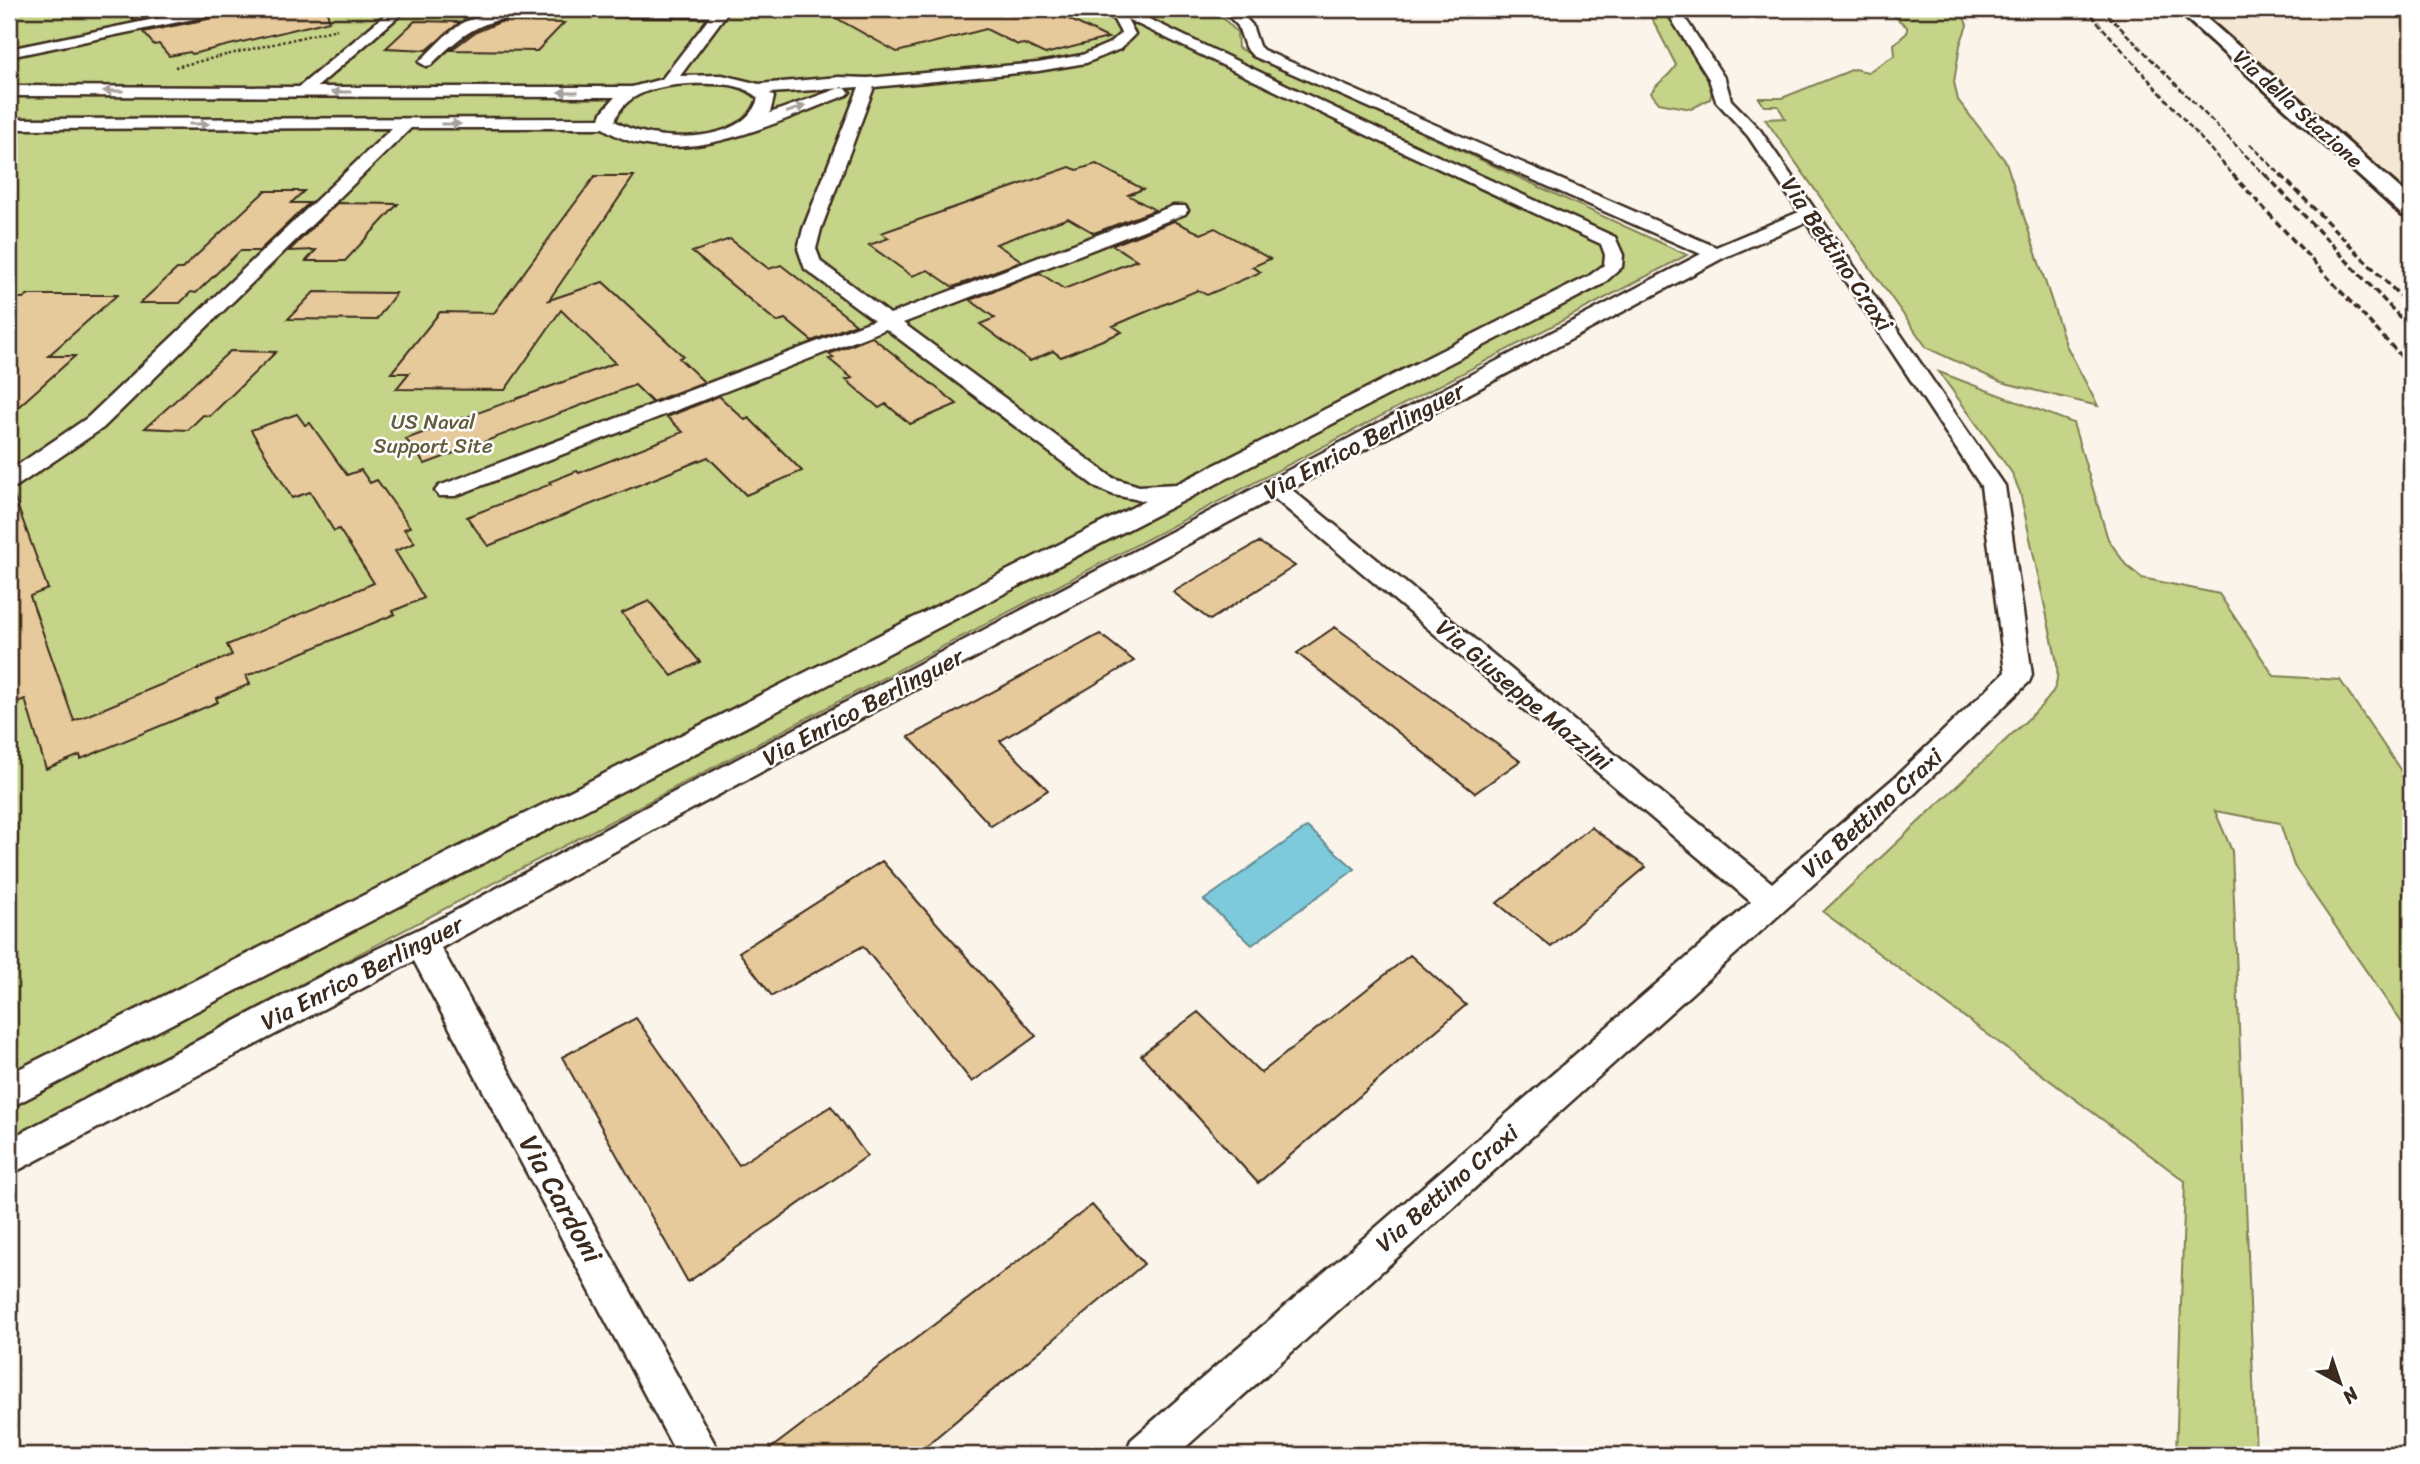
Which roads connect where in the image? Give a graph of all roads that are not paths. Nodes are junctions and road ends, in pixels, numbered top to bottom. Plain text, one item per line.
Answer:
1 (222, 9) edge
2 (400, 9) edge
3 (1110, 9) edge
4 (1118, 9) edge
5 (1230, 9) edge
6 (1672, 9) edge
7 (2185, 9) edge
8 (721, 11) edge
9 (9, 53) edge
10 (686, 57) junction
11 (426, 62) dead end
12 (718, 79) junction
13 (667, 83) junction
14 (868, 83) junction
15 (759, 89) junction
16 (9, 91) edge
17 (302, 92) junction
18 (636, 92) junction
19 (607, 123) junction
20 (9, 124) edge
21 (406, 124) junction
22 (731, 132) junction
23 (1179, 210) dead end
24 (2411, 210) edge
25 (1810, 214) junction
26 (1716, 254) junction
27 (889, 322) junction
28 (9, 481) edge
29 (1105, 483) junction
30 (1276, 488) junction
31 (1191, 489) junction
32 (447, 491) dead end
33 (1092, 540) junction
34 (1773, 902) junction
35 (421, 943) junction
36 (9, 1092) edge
37 (9, 1158) edge
38 (700, 1455) edge
39 (1146, 1455) edge

1 - 9 street
2 - 17 street
3 - 14 street
4 - 31 street
5 - 26 street
6 - 25 street, Via Bettino Craxi
7 - 24 street, Via della Stazione
8 - 10 street
8 - 11 street
10 - 12 street
10 - 13 street
12 - 13 street
12 - 15 street
13 - 18 street
14 - 15 street
22 -> 14 street
14 - 27 street
15 - 22 street
17 -> 16 street
18 -> 17 street
18 - 19 street
21 -> 19 street
19 - 22 street
20 -> 21 street
21 - 28 street
23 - 27 street
25 - 26 street, Via Enrico Berlinguer
25 - 34 street, Via Bettino Craxi
26 - 30 street, Via Enrico Berlinguer
27 - 29 street
27 - 32 street
29 - 31 street
29 - 33 street
30 - 34 street, Via Giuseppe Mazzini
30 - 35 street, Via Enrico Berlinguer
31 - 33 street
33 - 36 street
34 - 39 street, Via Bettino Craxi
35 - 37 street, Via Enrico Berlinguer
35 - 38 street, Via Cardoni

